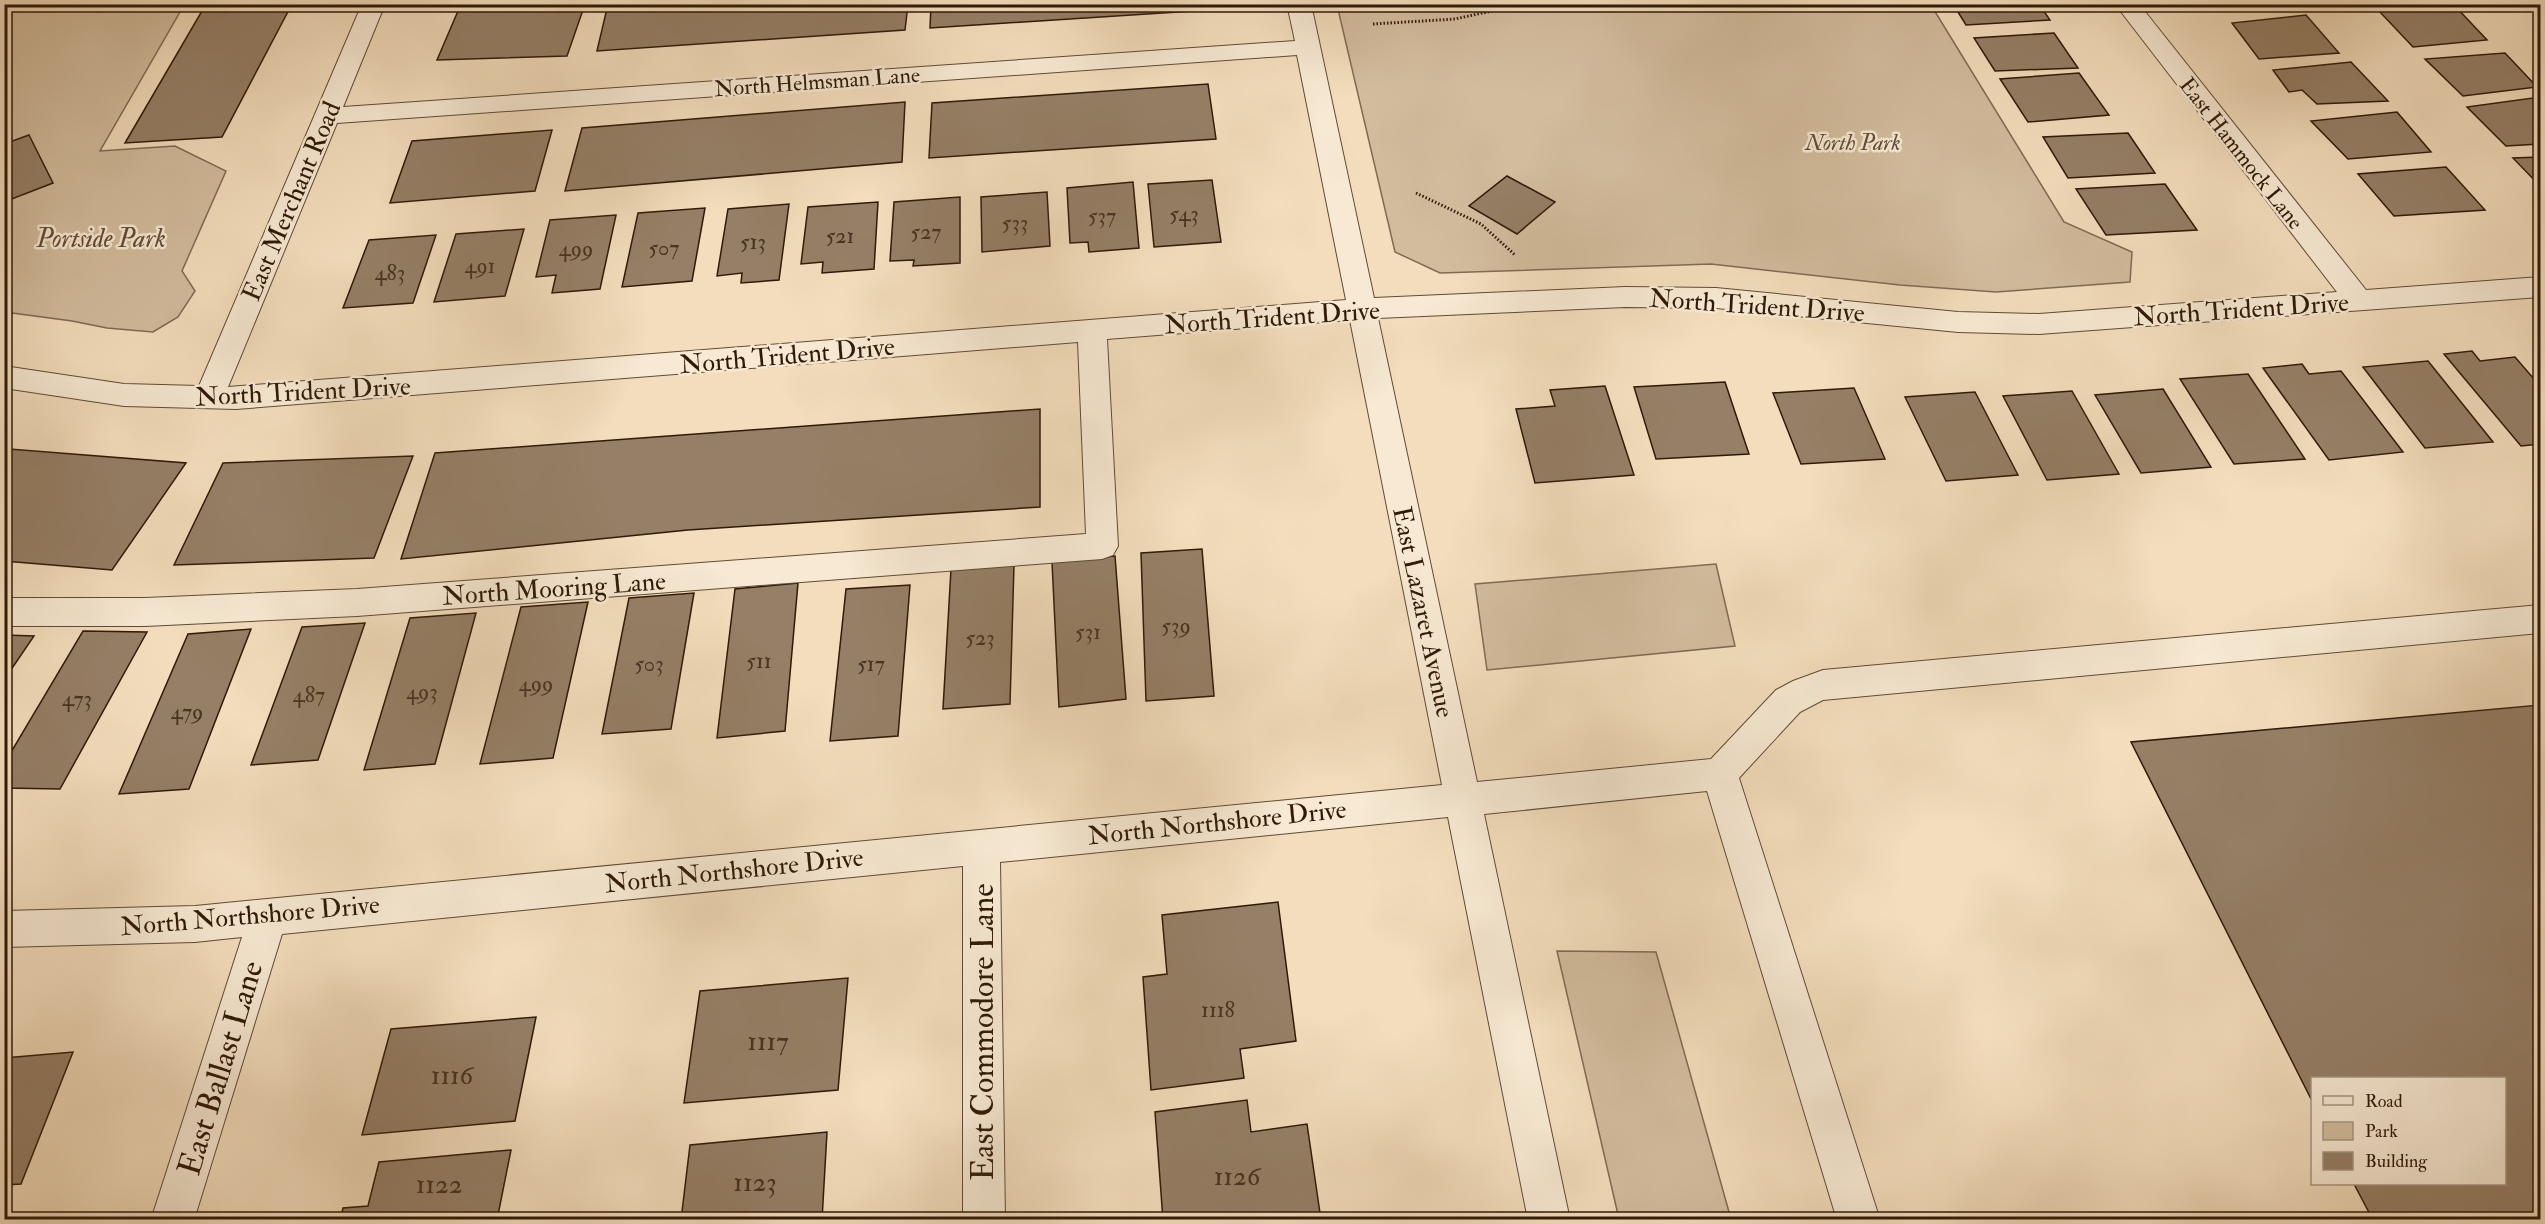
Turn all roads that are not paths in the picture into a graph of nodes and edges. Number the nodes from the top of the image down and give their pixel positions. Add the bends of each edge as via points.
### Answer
1 (374, 4) edge
2 (1299, 4) edge
3 (2126, 4) edge
4 (1307, 47) junction
5 (327, 116) junction
6 (2541, 287) edge
7 (2359, 301) junction
8 (1361, 309) junction
9 (1092, 331) junction
10 (4, 377) edge
11 (209, 398) junction
12 (4, 612) edge
13 (2541, 619) edge
14 (1720, 774) junction
15 (1462, 798) junction
16 (981, 845) junction
17 (268, 916) junction
18 (4, 929) edge
19 (172, 1220) edge
20 (984, 1220) edge
21 (1549, 1220) edge
22 (1859, 1220) edge

1 - 5 street, East Merchant Road
2 - 4 street, East Lazaret Avenue
3 - 7 street, East Hammock Lane
4 - 5 street, North Helmsman Lane
4 - 8 street, East Lazaret Avenue
5 - 11 street, East Merchant Road
6 - 7 street, North Trident Drive
7 - 8 street, North Trident Drive via 2039,324 1958,322 1758,301 1672,297
8 - 9 street, North Trident Drive
8 - 15 street, East Lazaret Avenue
9 - 11 street, North Trident Drive via 293,395
9 - 12 street, North Mooring Lane via 1102,546 238,611
10 - 11 street, North Trident Drive via 124,395
13 - 14 street via 1822,685 1788,701
14 - 15 street, North Northshore Drive
14 - 22 street
15 - 16 street, North Northshore Drive
15 - 21 street, East Lazaret Avenue
16 - 17 street, North Northshore Drive
16 - 20 street, East Commodore Lane
17 - 18 street, North Northshore Drive via 195,924
17 - 19 street, East Ballast Lane

